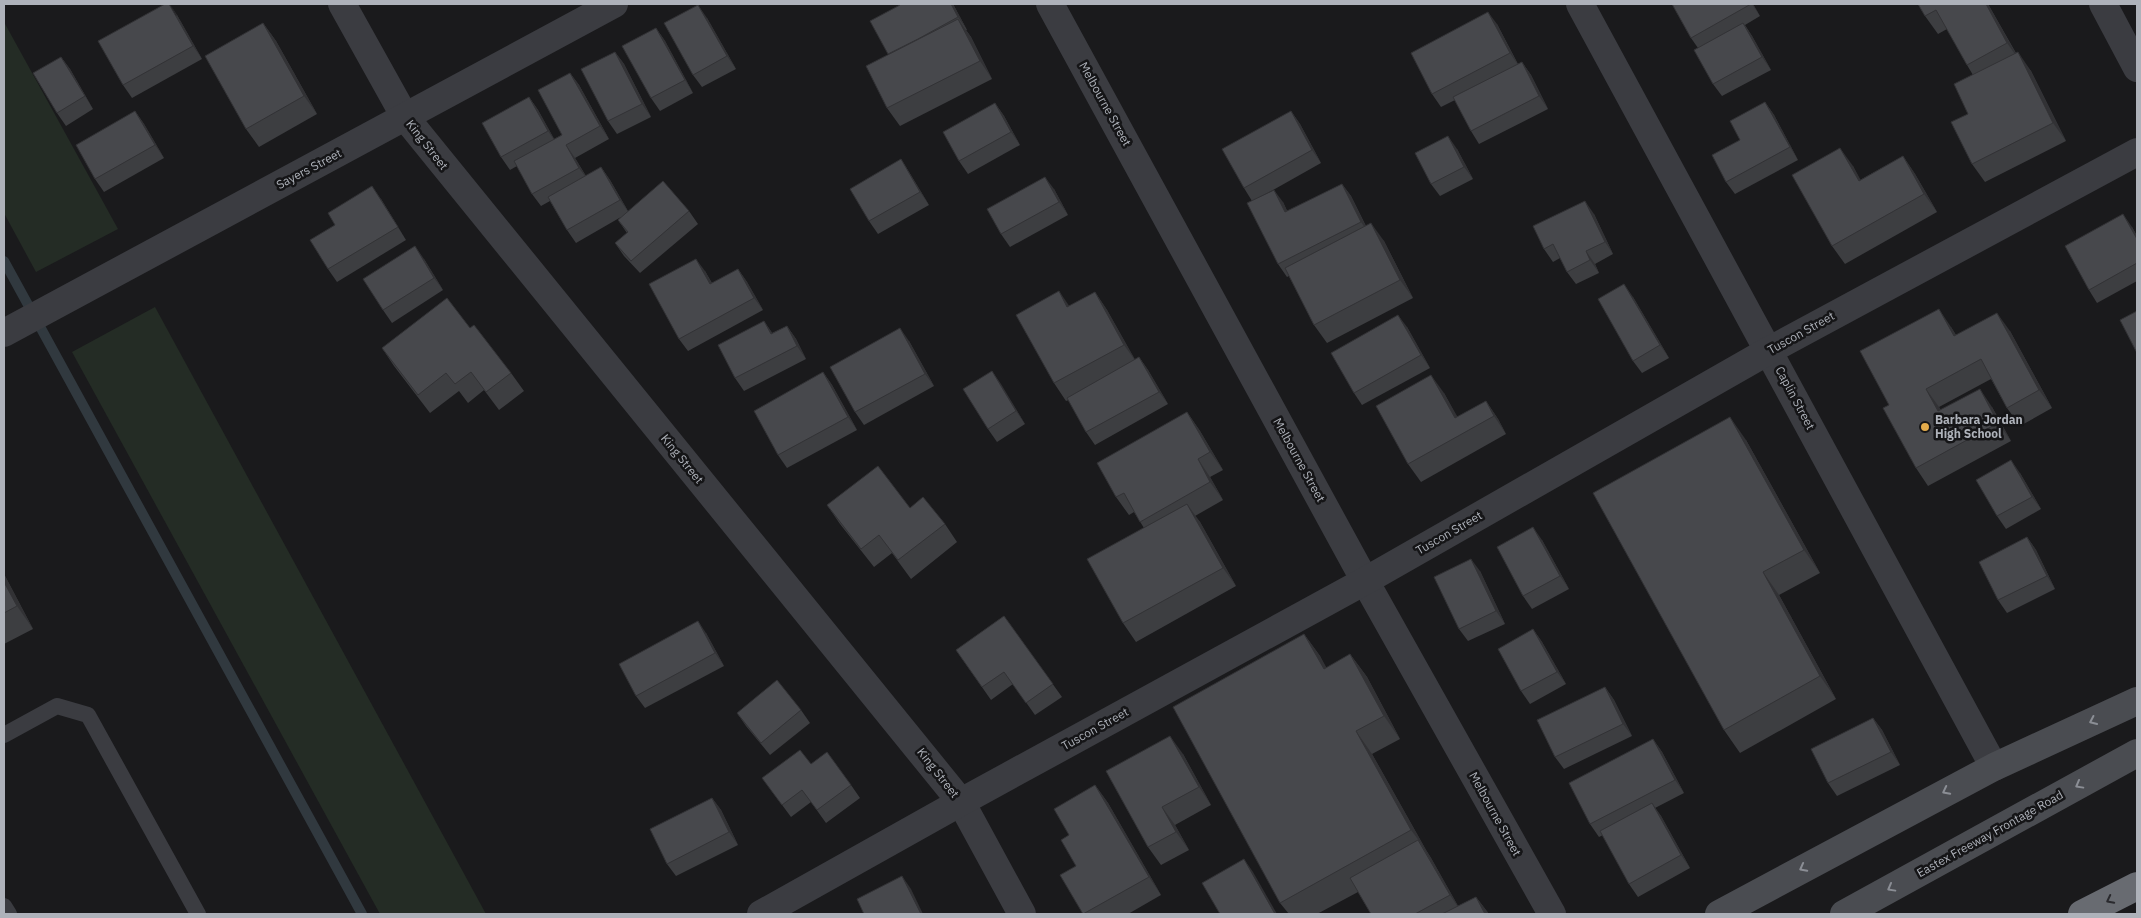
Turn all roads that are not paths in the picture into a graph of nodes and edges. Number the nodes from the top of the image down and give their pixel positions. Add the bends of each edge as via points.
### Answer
1 (342, 4) edge
2 (614, 4) edge
3 (1050, 4) edge
4 (1580, 4) edge
5 (2103, 4) edge
6 (2137, 68) edge
7 (404, 117) junction
8 (2137, 152) edge
9 (4, 333) edge
10 (1770, 350) junction
11 (1365, 582) junction
12 (2137, 701) edge
13 (4, 735) edge
14 (2137, 753) edge
15 (1994, 767) junction
16 (961, 802) junction
17 (2137, 886) edge
18 (4, 906) edge
19 (9, 914) edge
20 (198, 914) edge
21 (761, 914) edge
22 (1022, 914) edge
23 (1552, 914) edge
24 (1719, 914) edge
25 (1844, 914) edge
26 (2082, 914) edge

1 - 7 street, King Street
2 - 7 street, Sayers Street
3 - 11 street, Melbourne Street
4 - 10 street, Caplin Street
5 - 6 street
7 - 9 street, Sayers Street
7 - 16 street, King Street
8 - 10 street, Tuscon Street
10 - 11 street, Tuscon Street
10 - 15 street, Caplin Street
11 - 16 street, Tuscon Street
11 - 23 street, Melbourne Street
12 -> 15 main road
13 - 20 lane via 57,706 88,716
14 -> 25 main road, Eastex Freeway Frontage Road
15 -> 24 main road
16 - 21 street, Tuscon Street
16 - 22 street, King Street
17 -> 26 highway
18 - 19 lane

